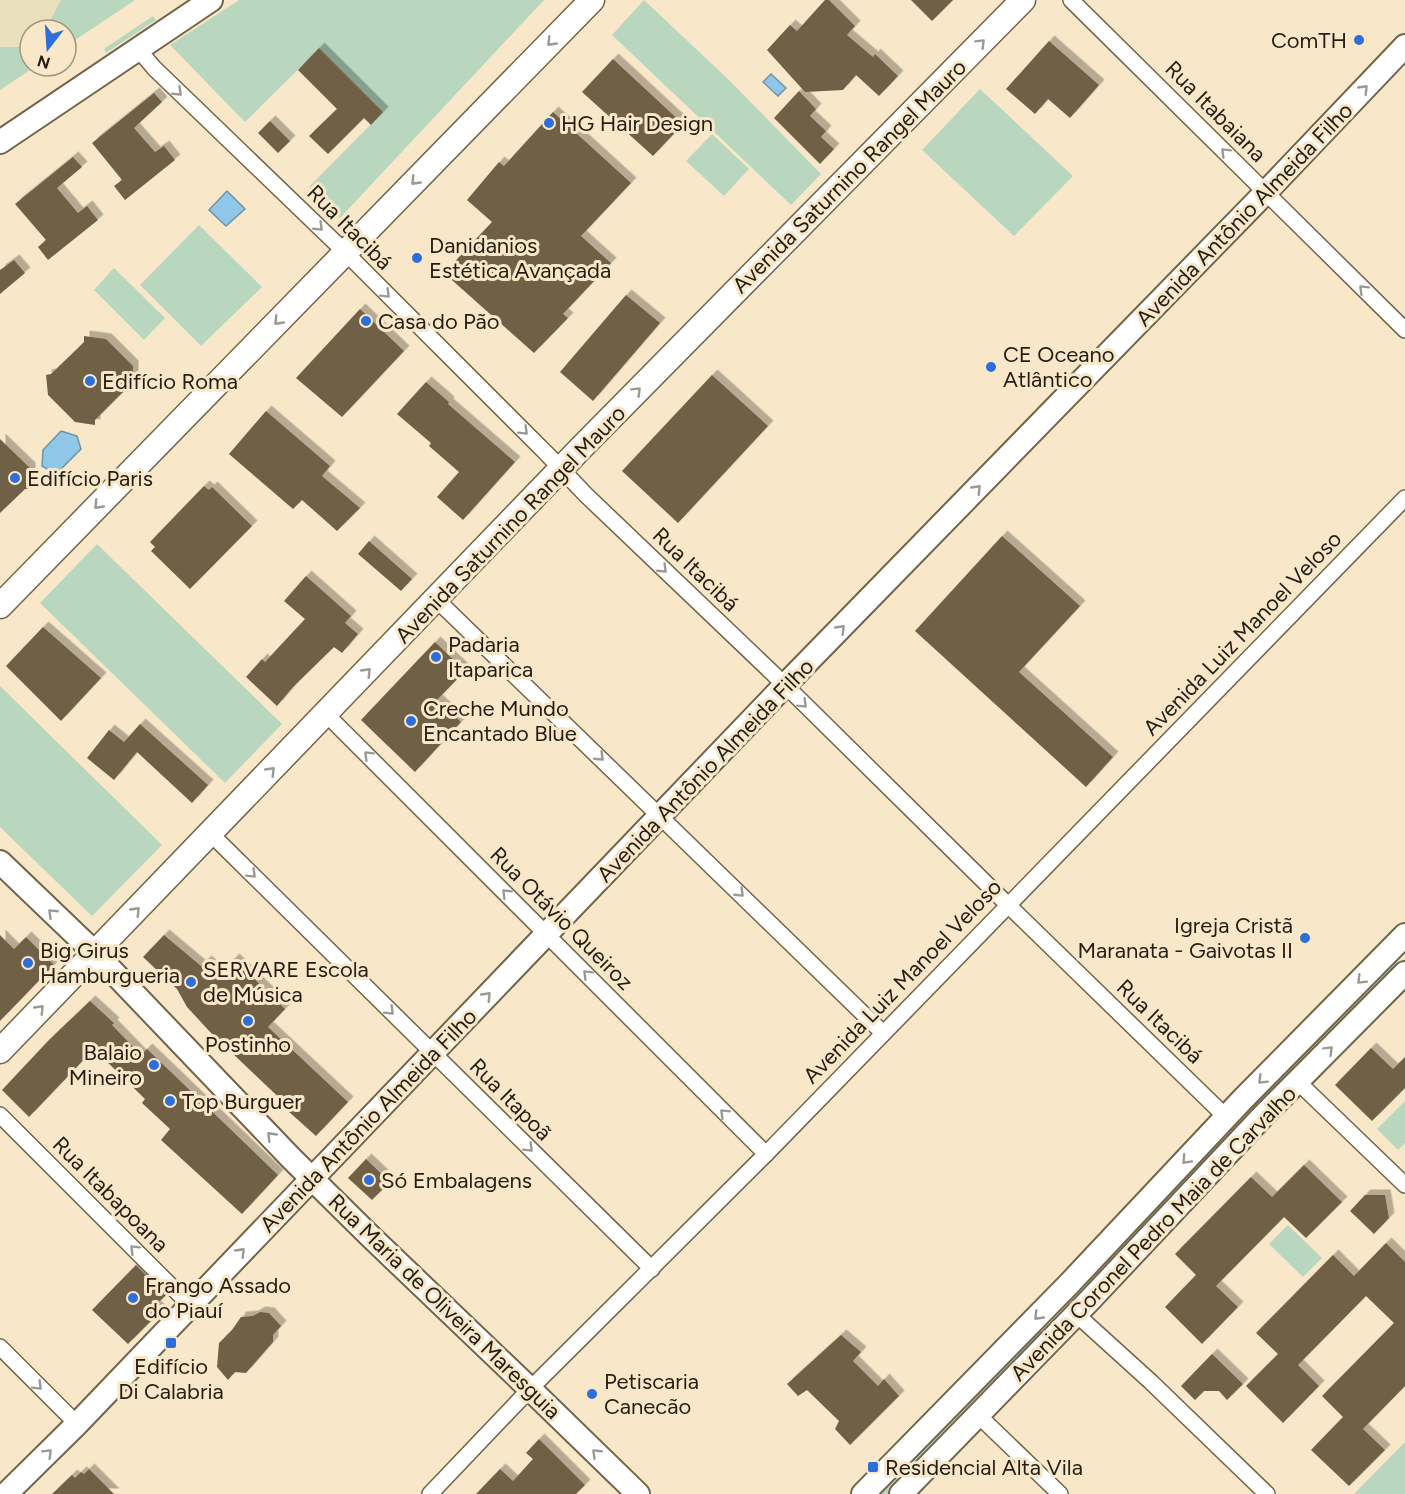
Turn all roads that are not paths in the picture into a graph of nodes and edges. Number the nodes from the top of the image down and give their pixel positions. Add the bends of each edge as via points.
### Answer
1 (211, 0) edge
2 (592, 0) edge
3 (1023, 0) edge
4 (1071, 0) edge
5 (1405, 46) edge
6 (138, 49) junction
7 (0, 142) edge
8 (1266, 192) junction
9 (345, 252) junction
10 (1405, 330) edge
11 (561, 470) junction
12 (1405, 498) edge
13 (436, 600) junction
14 (0, 606) edge
15 (785, 686) junction
16 (326, 714) junction
17 (661, 816) junction
18 (210, 833) junction
19 (0, 862) edge
20 (1008, 905) junction
21 (548, 934) junction
22 (1404, 939) edge
23 (94, 953) junction
24 (1405, 973) edge
25 (883, 1033) junction
26 (0, 1051) edge
27 (432, 1053) junction
28 (1298, 1082) junction
29 (0, 1115) edge
30 (1226, 1117) junction
31 (1244, 1136) junction
32 (766, 1154) junction
33 (312, 1178) junction
34 (1405, 1185) edge
35 (652, 1269) junction
36 (1058, 1296) junction
37 (190, 1305) junction
38 (1076, 1314) junction
39 (0, 1347) edge
40 (530, 1389) junction
41 (978, 1415) junction
42 (77, 1425) junction
43 (6, 1494) edge
44 (430, 1494) edge
45 (638, 1494) edge
46 (863, 1494) edge
47 (901, 1494) edge
48 (1060, 1494) edge
49 (1267, 1494) edge

1 - 6 street
2 -> 9 main road
11 -> 3 main road, Avenida Saturnino Rangel Mauro
8 -> 4 street, Rua Itabaiana
8 -> 5 street, Avenida Antônio Almeida Filho
6 - 7 street
6 -> 9 street, Rua Itacibá
10 -> 8 street, Rua Itabaiana
15 -> 8 street, Avenida Antônio Almeida Filho
9 -> 11 street, Rua Itacibá
9 -> 14 main road
11 - 13 main road, Avenida Saturnino Rangel Mauro
11 -> 15 street, Rua Itacibá
12 - 20 street, Avenida Luiz Manoel Veloso
16 -> 13 main road, Avenida Saturnino Rangel Mauro
13 -> 17 street
15 - 17 street, Avenida Antônio Almeida Filho
15 -> 20 street, Rua Itacibá
18 -> 16 main road, Avenida Saturnino Rangel Mauro
21 -> 16 street, Rua Otávio Queiroz
17 - 21 street, Avenida Antônio Almeida Filho
17 -> 25 street
23 -> 18 main road, Avenida Saturnino Rangel Mauro
18 -> 27 street, Rua Itapoã
23 -> 19 street, Rua Maria de Oliveira Maresguia
20 - 25 street, Avenida Luiz Manoel Veloso
20 - 30 street, Rua Itacibá
27 -> 21 street, Avenida Antônio Almeida Filho
32 -> 21 street, Rua Otávio Queiroz
22 -> 30 street, Avenida Coronel Pedro Maia de Carvalho
26 -> 23 main road, Avenida Saturnino Rangel Mauro
33 -> 23 street, Rua Maria de Oliveira Maresguia
28 -> 24 street, Avenida Coronel Pedro Maia de Carvalho
25 - 32 street, Avenida Luiz Manoel Veloso
27 - 33 street, Avenida Antônio Almeida Filho
27 -> 35 street, Rua Itapoã
28 - 31 street, Avenida Coronel Pedro Maia de Carvalho
28 - 34 street
37 -> 29 street, Rua Itabapoana
30 - 31 street
30 -> 36 street, Avenida Coronel Pedro Maia de Carvalho
31 - 38 street, Avenida Coronel Pedro Maia de Carvalho
32 - 35 street, Avenida Luiz Manoel Veloso
37 -> 33 street, Avenida Antônio Almeida Filho
33 - 40 street, Rua Maria de Oliveira Maresguia
35 - 40 street, Avenida Luiz Manoel Veloso
36 - 38 street
36 -> 46 street, Avenida Coronel Pedro Maia de Carvalho
37 - 42 street, Avenida Antônio Almeida Filho
38 - 41 street, Avenida Coronel Pedro Maia de Carvalho
38 - 49 street
39 -> 42 street
40 - 44 street, Avenida Luiz Manoel Veloso
45 -> 40 street, Rua Maria de Oliveira Maresguia
41 - 47 street, Avenida Coronel Pedro Maia de Carvalho
41 - 48 street
43 -> 42 street, Avenida Antônio Almeida Filho

